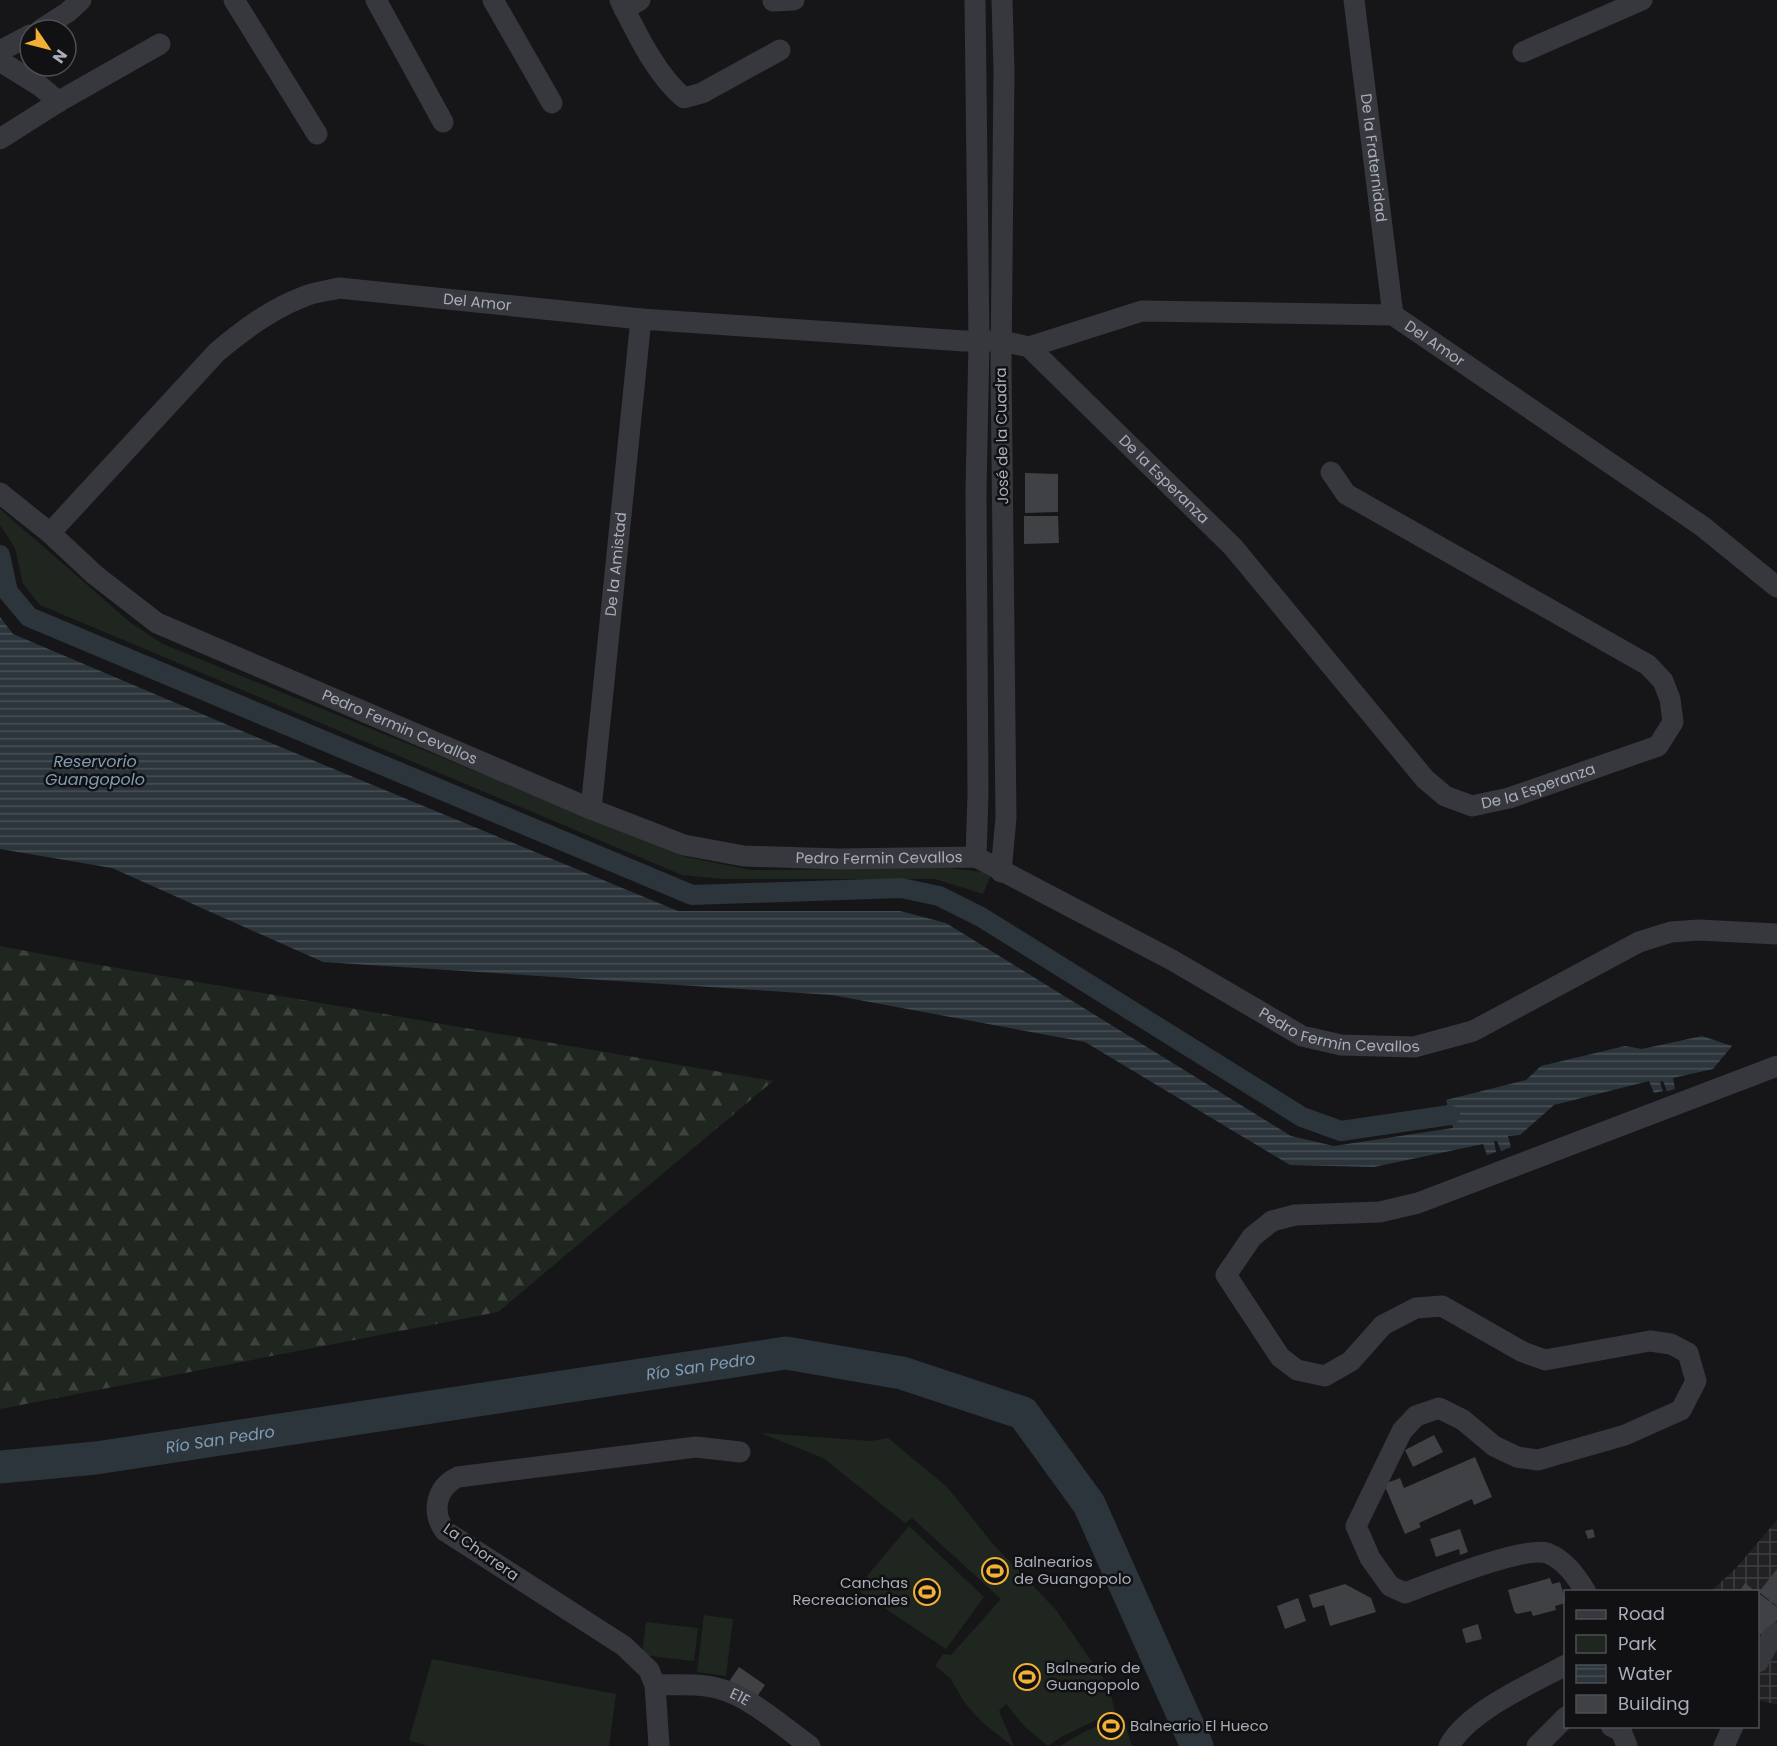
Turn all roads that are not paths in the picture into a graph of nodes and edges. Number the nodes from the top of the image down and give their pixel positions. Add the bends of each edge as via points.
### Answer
1 (81, 0) edge
2 (234, 0) edge
3 (376, 0) edge
4 (493, 0) edge
5 (975, 0) edge
6 (1002, 0) edge
7 (1354, 0) edge
8 (1642, 0) edge
9 (628, 3) edge
10 (59, 18) edge
11 (18, 41) edge
12 (160, 44) dead end
13 (780, 50) dead end
14 (0, 51) edge
15 (1523, 52) dead end
16 (0, 60) edge
17 (1004, 71) junction
18 (976, 72) junction
19 (59, 102) junction
20 (552, 104) dead end
21 (443, 122) dead end
22 (317, 134) dead end
23 (0, 139) edge
24 (1394, 315) junction
25 (641, 319) junction
26 (979, 341) junction
27 (1002, 341) junction
28 (1029, 347) junction
29 (1331, 472) dead end
30 (0, 493) edge
31 (50, 533) junction
32 (1777, 587) edge
33 (977, 594) junction
34 (1004, 594) junction
35 (591, 808) junction
36 (976, 857) junction
37 (1001, 872) junction
38 (1777, 934) edge
39 (1777, 1066) edge
40 (740, 1452) dead end
41 (1585, 1590) edge
42 (1777, 1633) edge
43 (1759, 1660) edge
44 (1564, 1666) edge
45 (655, 1685) junction
46 (1564, 1719) edge
47 (1615, 1728) edge
48 (1732, 1728) edge
49 (659, 1746) edge
50 (810, 1746) edge
51 (1449, 1746) edge
52 (1538, 1746) edge
53 (1627, 1746) edge
54 (1724, 1746) edge

1 - 10 street
2 - 22 street
3 - 21 street
4 - 20 street
5 - 18 street, José de la Cuadra
6 - 17 street, José de la Cuadra
7 - 24 street, De la Fraternidad
8 - 15 street
9 - 13 street via 638,36 672,88 684,98 702,93
11 - 14 street
12 - 19 street
16 - 19 street
17 - 18 street
17 - 27 street, José de la Cuadra
18 - 26 street, José de la Cuadra
19 - 23 street
24 - 28 street, Del Amor via 1142,311
24 - 32 street, Del Amor via 1702,526
25 - 26 street, Del Amor
25 - 31 street, Del Amor via 339,288 304,296 248,327 217,352
25 - 35 street, De la Amistad
26 - 27 street, Del Amor
26 - 33 street, José de la Cuadra
27 - 28 street
27 - 34 street, José de la Cuadra
28 - 29 street, De la Esperanza via 1233,547 1425,779 1445,796 1472,806 1509,798 1658,746 1673,722 1672,710 1663,681 1648,665 1346,494
30 - 31 street, Pedro Fermin Cevallos
31 - 35 street, Pedro Fermin Cevallos via 94,575 157,623
33 - 34 street
33 - 36 street, José de la Cuadra
34 - 37 street, José de la Cuadra via 1006,818
35 - 36 street, Pedro Fermin Cevallos via 684,845 744,856
36 - 37 street, Pedro Fermin Cevallos
37 - 38 street, Pedro Fermin Cevallos via 1172,960 1302,1036 1341,1046 1414,1047 1473,1031 1639,942 1671,932
39 - 41 street via 1418,1203 1380,1212 1295,1215 1272,1221 1252,1236 1226,1275 1280,1357 1297,1370 1325,1376 1351,1361 1383,1325 1416,1308 1442,1306 1523,1352 1545,1360 1650,1341 1671,1344 1688,1353 1696,1381 1681,1410 1625,1435 1538,1460 1517,1457 1494,1446 1463,1420 1439,1408 1416,1416 1402,1431 1356,1526 1370,1558 1390,1586 1405,1593 1517,1554 1546,1553 1571,1569
40 - 45 street, La Chorrera via 696,1447 458,1477 451,1480 437,1500 438,1521 445,1531 624,1646 649,1670
42 - 43 street
44 - 51 street via 1478,1714
45 - 49 street, La Chorrera
45 - 50 street, E1E via 720,1689 742,1698
46 - 52 street
47 - 53 street via 1621,1731
48 - 54 street

